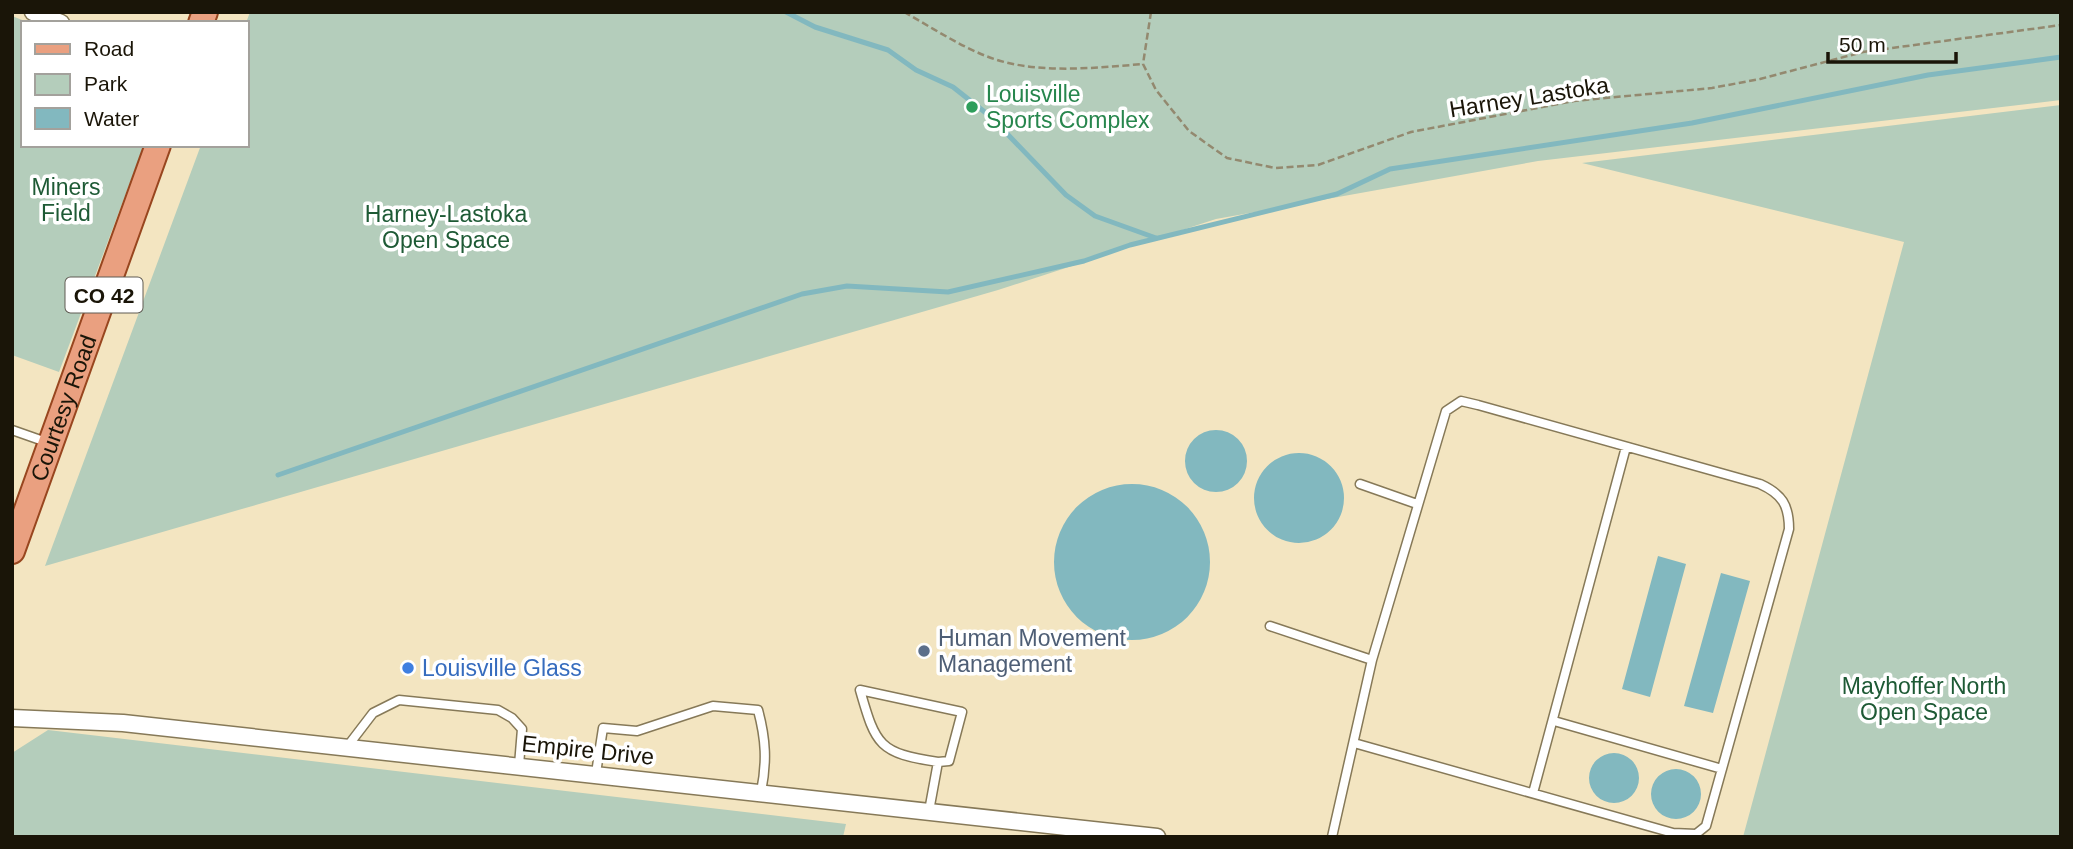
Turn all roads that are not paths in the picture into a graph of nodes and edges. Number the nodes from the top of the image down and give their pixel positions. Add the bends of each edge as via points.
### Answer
1 (33, 12) edge
2 (56, 21) edge
3 (157, 147) edge
4 (12, 430) edge
5 (50, 444) junction
6 (1626, 447) junction
7 (1360, 484) dead end
8 (1417, 504) junction
9 (12, 551) edge
10 (1270, 626) dead end
11 (1372, 660) junction
12 (12, 718) edge
13 (1554, 721) junction
14 (1354, 743) junction
15 (347, 747) junction
16 (938, 762) junction
17 (519, 765) junction
18 (1722, 769) junction
19 (596, 774) junction
20 (761, 792) junction
21 (1533, 793) junction
22 (929, 811) junction
23 (1157, 837) edge
24 (1332, 837) edge

1 - 2 street
3 - 5 main road, Courtesy Road / CO 42
4 - 5 lane
5 - 9 main road, Courtesy Road / CO 42
6 - 8 lane via 1461,401 1443,418
6 - 13 lane
6 - 18 lane via 1760,484 1778,492 1789,510 1789,530
7 - 8 lane
8 - 11 lane
10 - 11 lane
11 - 14 lane
12 - 15 street, Empire Drive via 123,723
13 - 18 lane
13 - 21 lane
14 - 21 lane
14 - 24 lane
15 - 17 street, Empire Drive
15 - 17 lane via 373,713 399,700 498,710 522,729
16 - 16 lane via 949,761 953,754 962,712 860,690 874,735 888,750
16 - 22 lane
17 - 19 street, Empire Drive
18 - 21 lane via 1706,826 1696,834 1673,833
19 - 20 street, Empire Drive
19 - 20 lane via 603,728 637,731 713,706 741,708 758,710 766,740
20 - 22 street, Empire Drive
22 - 23 street, Empire Drive

